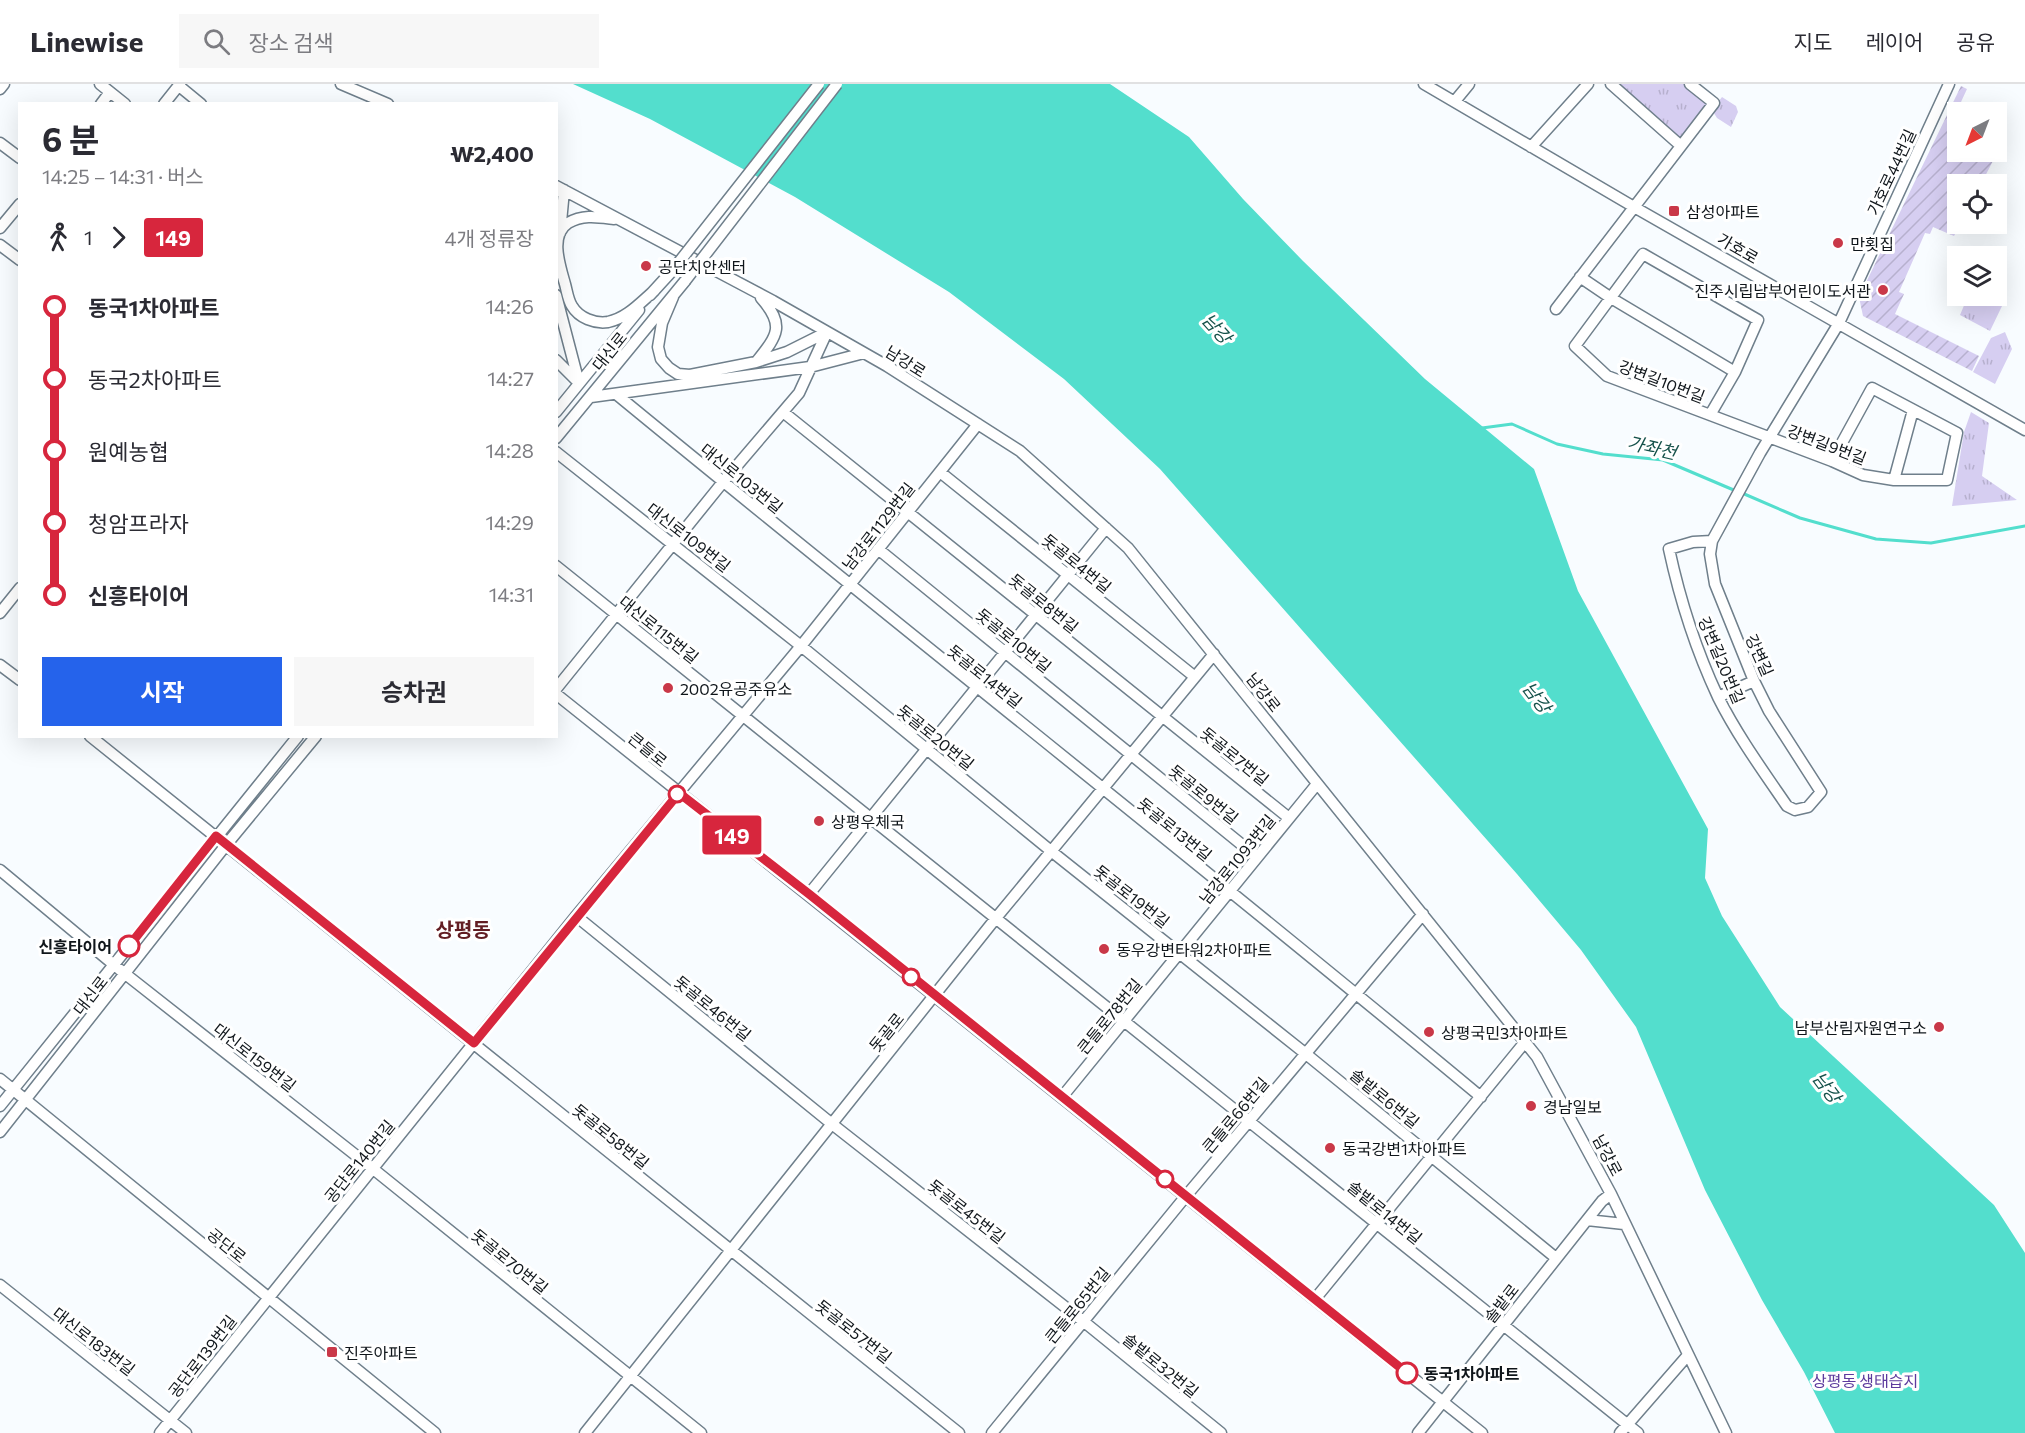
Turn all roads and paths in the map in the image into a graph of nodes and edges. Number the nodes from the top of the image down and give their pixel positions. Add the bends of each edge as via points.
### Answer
1 (4, 84) edge
2 (100, 84) edge
3 (341, 84) edge
4 (819, 84) edge
5 (837, 84) edge
6 (1424, 84) edge
7 (1469, 84) edge
8 (1588, 84) edge
9 (1611, 84) edge
10 (1690, 84) edge
11 (1949, 84) edge
12 (179, 85) edge
13 (0, 89) edge
14 (110, 92) junction
15 (1455, 101) junction
16 (102, 102) edge
17 (122, 102) edge
18 (166, 102) edge
19 (199, 102) edge
20 (383, 102) edge
21 (0, 143) edge
22 (1681, 146) junction
23 (1531, 147) junction
24 (18, 156) edge
25 (559, 189) edge
26 (18, 206) edge
27 (1634, 207) junction
28 (617, 219) junction
29 (558, 224) edge
30 (0, 228) edge
31 (560, 233) junction
32 (558, 244) edge
33 (0, 245) edge
34 (558, 254) edge
35 (18, 258) edge
36 (1580, 277) junction
37 (654, 291) junction
38 (756, 293) junction
39 (673, 297) junction
40 (1611, 298) junction
41 (558, 303) edge
42 (1556, 309) dead end
43 (1839, 323) junction
44 (827, 332) junction
45 (864, 353) junction
46 (558, 362) edge
47 (756, 362) junction
48 (810, 367) junction
49 (1735, 372) junction
50 (579, 383) junction
51 (616, 394) junction
52 (591, 397) junction
53 (558, 409) edge
54 (1913, 410) junction
55 (783, 412) junction
56 (1710, 415) junction
57 (978, 424) junction
58 (2025, 429) edge
59 (558, 436) edge
60 (1769, 438) junction
61 (558, 454) edge
62 (1832, 461) junction
63 (940, 472) junction
64 (1894, 480) junction
65 (723, 482) junction
66 (908, 512) junction
67 (1106, 528) junction
68 (1712, 542) junction
69 (674, 544) junction
70 (878, 549) junction
71 (558, 568) edge
72 (1067, 575) junction
73 (849, 585) junction
74 (18, 590) edge
75 (0, 613) edge
76 (618, 615) junction
77 (1035, 615) junction
78 (801, 646) junction
79 (1005, 652) junction
80 (1214, 654) junction
81 (0, 665) edge
82 (1195, 677) junction
83 (18, 678) edge
84 (1754, 681) junction
85 (558, 687) edge
86 (976, 687) junction
87 (558, 696) edge
88 (1718, 697) junction
89 (743, 716) junction
90 (1162, 717) junction
91 (93, 738) edge
92 (297, 738) edge
93 (314, 738) edge
94 (927, 749) junction
95 (1131, 754) junction
96 (1317, 784) junction
97 (1102, 789) junction
98 (1821, 792) joint
99 (679, 793) junction
100 (871, 818) junction
101 (1289, 818) junction
102 (221, 840) junction
103 (1051, 851) junction
104 (1257, 857) junction
105 (0, 870) edge
106 (1230, 892) junction
107 (809, 894) junction
108 (1423, 914) junction
109 (576, 916) junction
110 (996, 918) junction
111 (1179, 953) junction
112 (120, 969) junction
113 (1356, 993) junction
114 (934, 996) junction
115 (1124, 1021) junction
116 (1525, 1042) junction
117 (474, 1043) junction
118 (1306, 1054) junction
119 (0, 1079) edge
120 (13, 1089) junction
121 (1062, 1097) junction
122 (1481, 1097) junction
123 (26, 1100) junction
124 (0, 1106) edge
125 (1249, 1121) junction
126 (832, 1124) junction
127 (0, 1132) edge
128 (1432, 1156) junction
129 (372, 1168) junction
130 (1611, 1194) junction
131 (1186, 1196) junction
132 (1587, 1220) junction
133 (1377, 1224) junction
134 (1624, 1224) junction
135 (730, 1252) junction
136 (1556, 1257) junction
137 (0, 1285) edge
138 (268, 1298) junction
139 (1315, 1299) junction
140 (1083, 1321) junction
141 (1503, 1325) junction
142 (1688, 1355) junction
143 (630, 1377) junction
144 (1443, 1402) junction
145 (170, 1420) junction
146 (1623, 1428) edge
147 (160, 1433) edge
148 (186, 1433) edge
149 (435, 1433) edge
150 (585, 1433) edge
151 (700, 1433) edge
152 (959, 1433) edge
153 (992, 1433) edge
154 (1221, 1433) edge
155 (1418, 1433) edge
156 (1482, 1433) edge
157 (1638, 1433) edge
158 (1726, 1433) edge

1 - 13 street
2 - 14 street
3 - 20 street
4 - 37 street, 대신로, bridge
5 - 39 street, 대신로, bridge
6 - 15 street, 가호로
7 - 15 street
8 - 23 street
9 - 22 street
10 - 22 street via 1714,103
11 - 43 street, 가호로44번길
12 - 18 street
12 - 19 street
14 - 16 street
14 - 17 street
15 - 23 street, 가호로
21 - 24 street
22 - 27 street
23 - 27 street, 가호로
25 - 28 street, 남강로
25 - 31 street
26 - 30 street
27 - 36 street
27 - 43 street, 가호로
28 - 31 street via 588,215 568,223
28 - 38 street, 남강로
29 - 31 street
31 - 32 street
33 - 35 street
34 - 37 street via 571,304 585,319 599,323 623,316
36 - 40 street
36 - 42 street
37 - 50 street, 대신로
38 - 44 street, 남강로
38 - 47 street via 777,322 775,338
39 - 47 street via 658,336 661,358 669,368 690,375
39 - 52 street, 대신로
40 - 49 street
40 - 49 street, 강변길10번길 via 1643,254 1758,320
40 - 56 street, 강변길10번길 via 1575,346 1606,376
41 - 50 street
43 - 58 street, 가호로
43 - 60 street
44 - 45 street, 남강로
44 - 47 street
44 - 48 street
45 - 48 street
45 - 57 street, 남강로
46 - 50 street
48 - 51 street
48 - 55 street via 799,393
49 - 56 street
50 - 53 street, 대신로
51 - 52 street
51 - 65 street, 대신로103번길
52 - 59 street, 대신로
54 - 62 street, 강변길9번길 via 1872,388
54 - 64 street
54 - 64 street, 강변길9번길 via 1957,433 1947,480
55 - 65 street
55 - 66 street, 돗골로8번길
56 - 60 street, 강변길10번길
57 - 63 street, 남강로1129번길
57 - 67 street, 남강로 via 1020,452
60 - 62 street, 강변길9번길
60 - 68 street, 강변길
61 - 69 street, 대신로109번길
62 - 64 street, 강변길9번길 via 1863,475
63 - 66 street, 남강로1129번길
63 - 72 street, 돗골로4번길
65 - 69 street
65 - 73 street, 대신로103번길
66 - 70 street, 남강로1129번길
66 - 77 street, 돗골로8번길
67 - 72 street
67 - 80 street, 남강로 via 1128,548
68 - 84 street, 강변길 via 1715,584
68 - 88 street, 강변길20번길 via 1693,542 1669,549 1683,607
69 - 76 street
69 - 78 street, 대신로109번길
70 - 73 street, 남강로1129번길
70 - 79 street, 돗골로10번길
71 - 76 street, 대신로115번길
72 - 77 street
72 - 82 street, 돗골로4번길
73 - 78 street, 남강로1129번길
73 - 86 street, 돗골로14번길
74 - 75 street
76 - 85 street
76 - 89 street, 대신로115번길
77 - 79 street
77 - 90 street, 돗골로8번길
78 - 89 street, 남강로1129번길
78 - 94 street, 돗골로20번길
79 - 86 street
79 - 95 street, 돗골로10번길
80 - 82 street, 돗골로
80 - 96 street, 남강로
81 - 83 street
82 - 90 street, 돗골로
84 - 88 street
84 - 98 street, 강변길
86 - 94 street
86 - 97 street, 돗골로14번길
87 - 99 street, 큰들로
88 - 98 street, 강변길20번길 via 1787,806 1796,810 1808,807
89 - 99 street, 남강로1129번길
89 - 100 street, 대신로115번길
90 - 95 street, 돗골로
90 - 101 street, 돗골로7번길
91 - 102 street, 돗골로58번길
92 - 102 street, 대신로
93 - 102 street, 대신로
94 - 100 street
94 - 103 street, 돗골로20번길
95 - 97 street, 돗골로
95 - 104 street, 돗골로9번길
96 - 101 street, 남강로1093번길
96 - 108 street, 남강로
97 - 103 street, 돗골로
97 - 106 street, 돗골로13번길
99 - 107 street, 큰들로
99 - 109 street, 공단로140번길
100 - 107 street
100 - 110 street, 대신로115번길
101 - 104 street, 남강로1093번길
102 - 112 street, 대신로
102 - 117 street, 돗골로58번길
103 - 110 street, 돗골로
103 - 111 street, 돗골로19번길
104 - 106 street, 남강로1093번길
105 - 112 street, 대신로159번길
106 - 111 street, 남강로1093번길
106 - 113 street, 돗골로13번길
107 - 114 street, 큰들로
108 - 113 street, 큰들로66번길
108 - 116 street, 남강로
109 - 117 street, 공단로140번길
109 - 126 street, 돗골로46번길
110 - 114 street, 돗골로
110 - 115 street, 솔밭로14번길
111 - 115 street, 큰들로78번길
111 - 118 street, 돗골로19번길
112 - 120 street, 대신로
112 - 123 street, 대신로
112 - 129 street, 대신로159번길
113 - 118 street, 큰들로66번길
113 - 122 street, 돗골로13번길
114 - 121 street, 큰들로
114 - 126 street, 돗골로
115 - 121 street, 큰들로78번길
115 - 125 street, 솔밭로14번길
116 - 122 street
116 - 130 street, 남강로 via 1537,1057
117 - 129 street, 공단로140번길
117 - 135 street, 돗골로58번길
118 - 125 street, 큰들로66번길
118 - 128 street, 솔밭로6번길
119 - 120 street, 공단로
120 - 123 street, 공단로
120 - 124 street, 대신로
121 - 131 street, 큰들로
122 - 128 street
123 - 127 street, 대신로
123 - 138 street, 공단로
125 - 131 street, 큰들로66번길
125 - 133 street, 솔밭로14번길
126 - 135 street, 돗골로
126 - 140 street, 돗골로45번길
128 - 133 street
128 - 136 street, 솔밭로6번길
129 - 138 street, 공단로140번길
129 - 143 street, 돗골로70번길
130 - 132 street, 솔밭로
130 - 134 street, 남강로
131 - 139 street, 큰들로
131 - 140 street, 큰들로65번길
132 - 134 street
132 - 136 street, 솔밭로
133 - 139 street
133 - 141 street, 솔밭로14번길
134 - 142 street, 남강로
135 - 143 street, 돗골로
135 - 152 street, 돗골로57번길
136 - 141 street, 솔밭로
137 - 145 street, 대신로183번길
138 - 145 street, 공단로139번길
138 - 149 street, 공단로
139 - 144 street, 큰들로
140 - 153 street, 큰들로65번길
140 - 154 street, 솔밭로32번길
141 - 144 street, 솔밭로
141 - 146 street, 솔밭로14번길
142 - 146 street
142 - 158 street, 남강로
143 - 150 street, 돗골로
143 - 151 street, 돗골로70번길
144 - 155 street, 솔밭로
144 - 156 street, 큰들로
145 - 147 street, 공단로139번길
145 - 148 street, 대신로183번길
146 - 157 street, 솔밭로14번길

